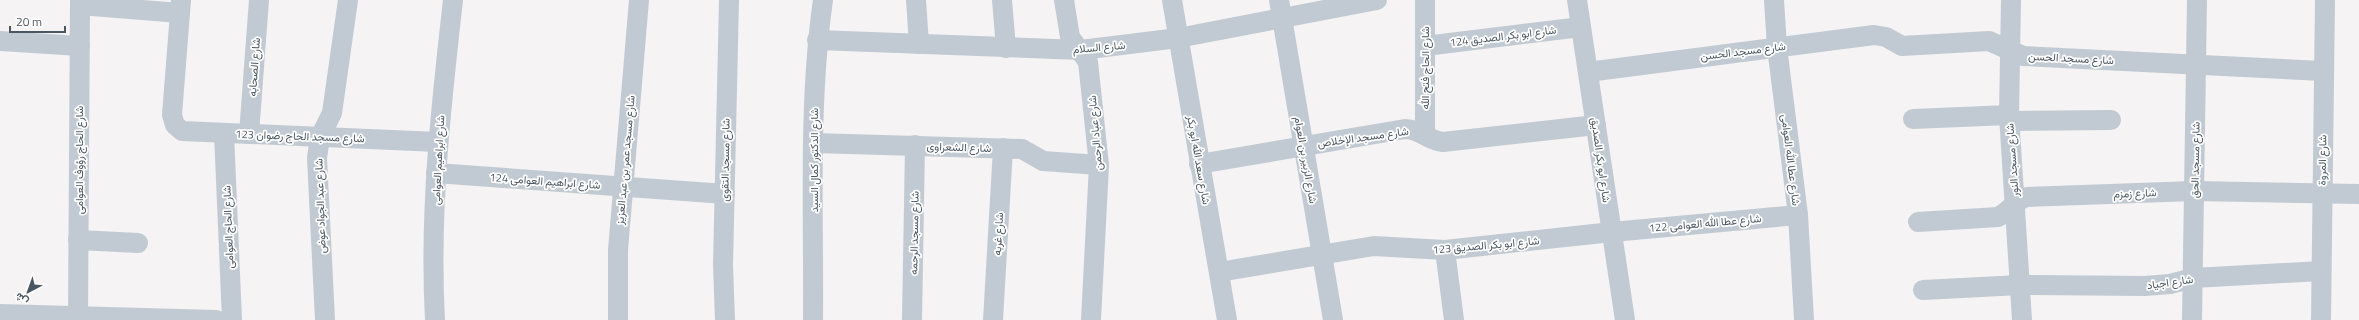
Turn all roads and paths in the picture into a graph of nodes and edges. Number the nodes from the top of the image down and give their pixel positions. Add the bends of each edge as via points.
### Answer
1 (259, 0) edge
2 (348, 0) edge
3 (453, 0) edge
4 (639, 0) edge
5 (729, 0) edge
6 (823, 0) edge
7 (916, 0) edge
8 (1002, 0) edge
9 (1064, 0) edge
10 (1172, 0) edge
11 (1377, 0) edge
12 (1425, 0) edge
13 (1577, 0) edge
14 (1774, 0) edge
15 (2010, 0) edge
16 (2197, 0) edge
17 (2325, 0) edge
18 (80, 2) edge
19 (180, 6) edge
20 (1280, 9) edge
21 (1581, 27) junction
22 (1178, 38) junction
23 (817, 40) junction
24 (0, 41) edge
25 (919, 44) junction
26 (80, 46) junction
27 (1425, 46) junction
28 (1777, 47) junction
29 (1006, 48) junction
30 (1081, 50) junction
31 (2010, 52) junction
32 (2196, 64) junction
33 (2324, 71) junction
34 (1588, 72) junction
35 (2010, 118) junction
36 (1913, 119) dead end
37 (2111, 120) dead end
38 (1596, 125) junction
39 (224, 133) junction
40 (249, 134) junction
41 (1425, 135) junction
42 (320, 137) junction
43 (438, 142) junction
44 (814, 143) junction
45 (915, 145) junction
46 (1304, 146) junction
47 (1004, 148) junction
48 (1199, 164) junction
49 (1099, 165) junction
50 (436, 173) junction
51 (622, 186) junction
52 (2194, 191) junction
53 (2321, 193) junction
54 (725, 194) junction
55 (2359, 194) edge
56 (2015, 202) junction
57 (1798, 215) junction
58 (1918, 222) dead end
59 (1612, 232) junction
60 (78, 240) junction
61 (138, 243) dead end
62 (1445, 250) junction
63 (1322, 255) junction
64 (2321, 271) junction
65 (1219, 272) junction
66 (2193, 278) junction
67 (2020, 285) junction
68 (1923, 290) dead end
69 (0, 314) edge
70 (78, 318) edge
71 (216, 320) edge
72 (232, 320) edge
73 (325, 320) edge
74 (435, 320) edge
75 (618, 320) edge
76 (724, 320) edge
77 (813, 320) edge
78 (912, 320) edge
79 (993, 320) edge
80 (1091, 320) edge
81 (1227, 320) edge
82 (1333, 320) edge
83 (1454, 320) edge
84 (1625, 320) edge
85 (1804, 320) edge
86 (2022, 320) edge
87 (2192, 320) edge
88 (2320, 320) edge

1 - 40 street, شارع الصحابه
2 - 42 street, شارع عبد الجواد عوض via 332,113
3 - 43 street, شارع ابراهيم العوامى
4 - 51 street, شارع مسجد عمر بن عبد العزيز
5 - 54 street, شارع مسجد التقوى
6 - 23 street, شارع الدكتور كمال السيد
7 - 25 street
8 - 29 street
9 - 30 street, شارع عباد الرحمن via 1070,37
10 - 22 street, شارع سعد الله ابو بكر
11 - 20 street, شارع السلام
12 - 27 street, شارع الحاج فتح الله
13 - 21 street, شارع ابو بكر الصديق
14 - 28 street, شارع عطا الله العوامى
15 - 31 street, شارع مسجد النور
16 - 32 street, شارع مسجد الحق
17 - 33 street, شارع المروة
18 - 19 street
18 - 26 street, شارع الحاج رؤوف العوامى
19 - 39 street, شارع مسجد الحاج رضوان 123 via 172,115 175,125 182,131
20 - 22 street, شارع السلام
20 - 46 street, شارع الزبير بن العوام
21 - 27 street, شارع ابو بكر الصديق 124
21 - 34 street, شارع ابو بكر الصديق
22 - 30 street, شارع السلام
22 - 48 street, شارع سعد الله ابو بكر
23 - 25 street, شارع السلام
23 - 44 street, شارع الدكتور كمال السيد
24 - 26 street
25 - 29 street, شارع السلام
26 - 60 street, شارع الحاج رؤوف العوامى
27 - 41 street, شارع الحاج فتح الله
28 - 31 street, شارع مسجد الحسن via 1874,35 1886,37 1902,46 1989,41
28 - 34 street, شارع مسجد الحسن
28 - 57 street, شارع عطا الله العوامى
29 - 30 street, شارع السلام
30 - 49 street, شارع عباد الرحمن via 1088,62
31 - 32 street, شارع مسجد الحسن via 2023,56
31 - 35 street, شارع مسجد النور
32 - 33 street, شارع مسجد الحسن
32 - 52 street, شارع مسجد الحق
33 - 53 street, شارع المروة
34 - 38 street, شارع ابو بكر الصديق
35 - 36 street
35 - 37 street
35 - 56 street, شارع مسجد النور
38 - 41 street, شارع مسجد الإخلاص via 1443,142
38 - 59 street, شارع ابو بكر الصديق
39 - 40 street, شارع مسجد الحاج رضوان 123
39 - 72 street, شارع الحاج العوامى
40 - 42 street, شارع مسجد الحاج رضوان 123
41 - 46 street, شارع مسجد الإخلاص via 1419,131 1405,129
42 - 43 street, شارع مسجد الحاج رضوان 123
42 - 73 street, شارع عبد الجواد عوض via 317,158
43 - 50 street, شارع ابراهيم العوامى
44 - 45 street, شارع الشعراوى
44 - 77 street, شارع الدكتور كمال السيد
45 - 47 street, شارع الشعراوى
45 - 78 street, شارع مسجد الرحمه
46 - 48 street, شارع مسجد الإخلاص
46 - 63 street, شارع الزبير بن العوام
47 - 49 street, شارع الشعراوى via 1026,149 1043,161
47 - 79 street, شارع غربه
48 - 65 street, شارع سعد الله ابو بكر
49 - 80 street, شارع عباد الرحمن
50 - 51 street, شارع ابراهيم العوامى 124
50 - 74 street, شارع ابراهيم العوامى via 433,284
51 - 54 street, شارع ابراهيم العوامى 124
51 - 75 street, شارع مسجد عمر بن عبد العزيز via 618,250
52 - 53 street, شارع زمزم
52 - 56 street, شارع زمزم via 2027,197
52 - 66 street, شارع مسجد الحق
53 - 55 street, شارع زمزم
53 - 64 street, شارع المروة
54 - 76 street, شارع مسجد التقوى
56 - 58 street, شارع زمزم via 2008,212 1998,217
56 - 67 street, شارع مسجد النور
57 - 59 street, شارع عطا الله العوامى 122
57 - 85 street, شارع عطا الله العوامى
59 - 62 street, شارع ابو بكر الصديق 123
59 - 84 street, شارع ابو بكر الصديق
60 - 61 street
60 - 70 street, شارع الحاج رؤوف العوامى
62 - 63 street, شارع ابو بكر الصديق 123 via 1374,246
62 - 83 street
63 - 65 street, شارع ابو بكر الصديق 123
63 - 82 street, شارع الزبير بن العوام
64 - 66 street, شارع اجياد
64 - 88 street, شارع المروة
65 - 81 street, شارع سعد الله ابو بكر
66 - 67 street, شارع اجياد via 2170,284 2145,286
66 - 87 street, شارع مسجد الحق
67 - 68 street, شارع اجياد
67 - 86 street, شارع مسجد النور
69 - 70 street
70 - 71 street

